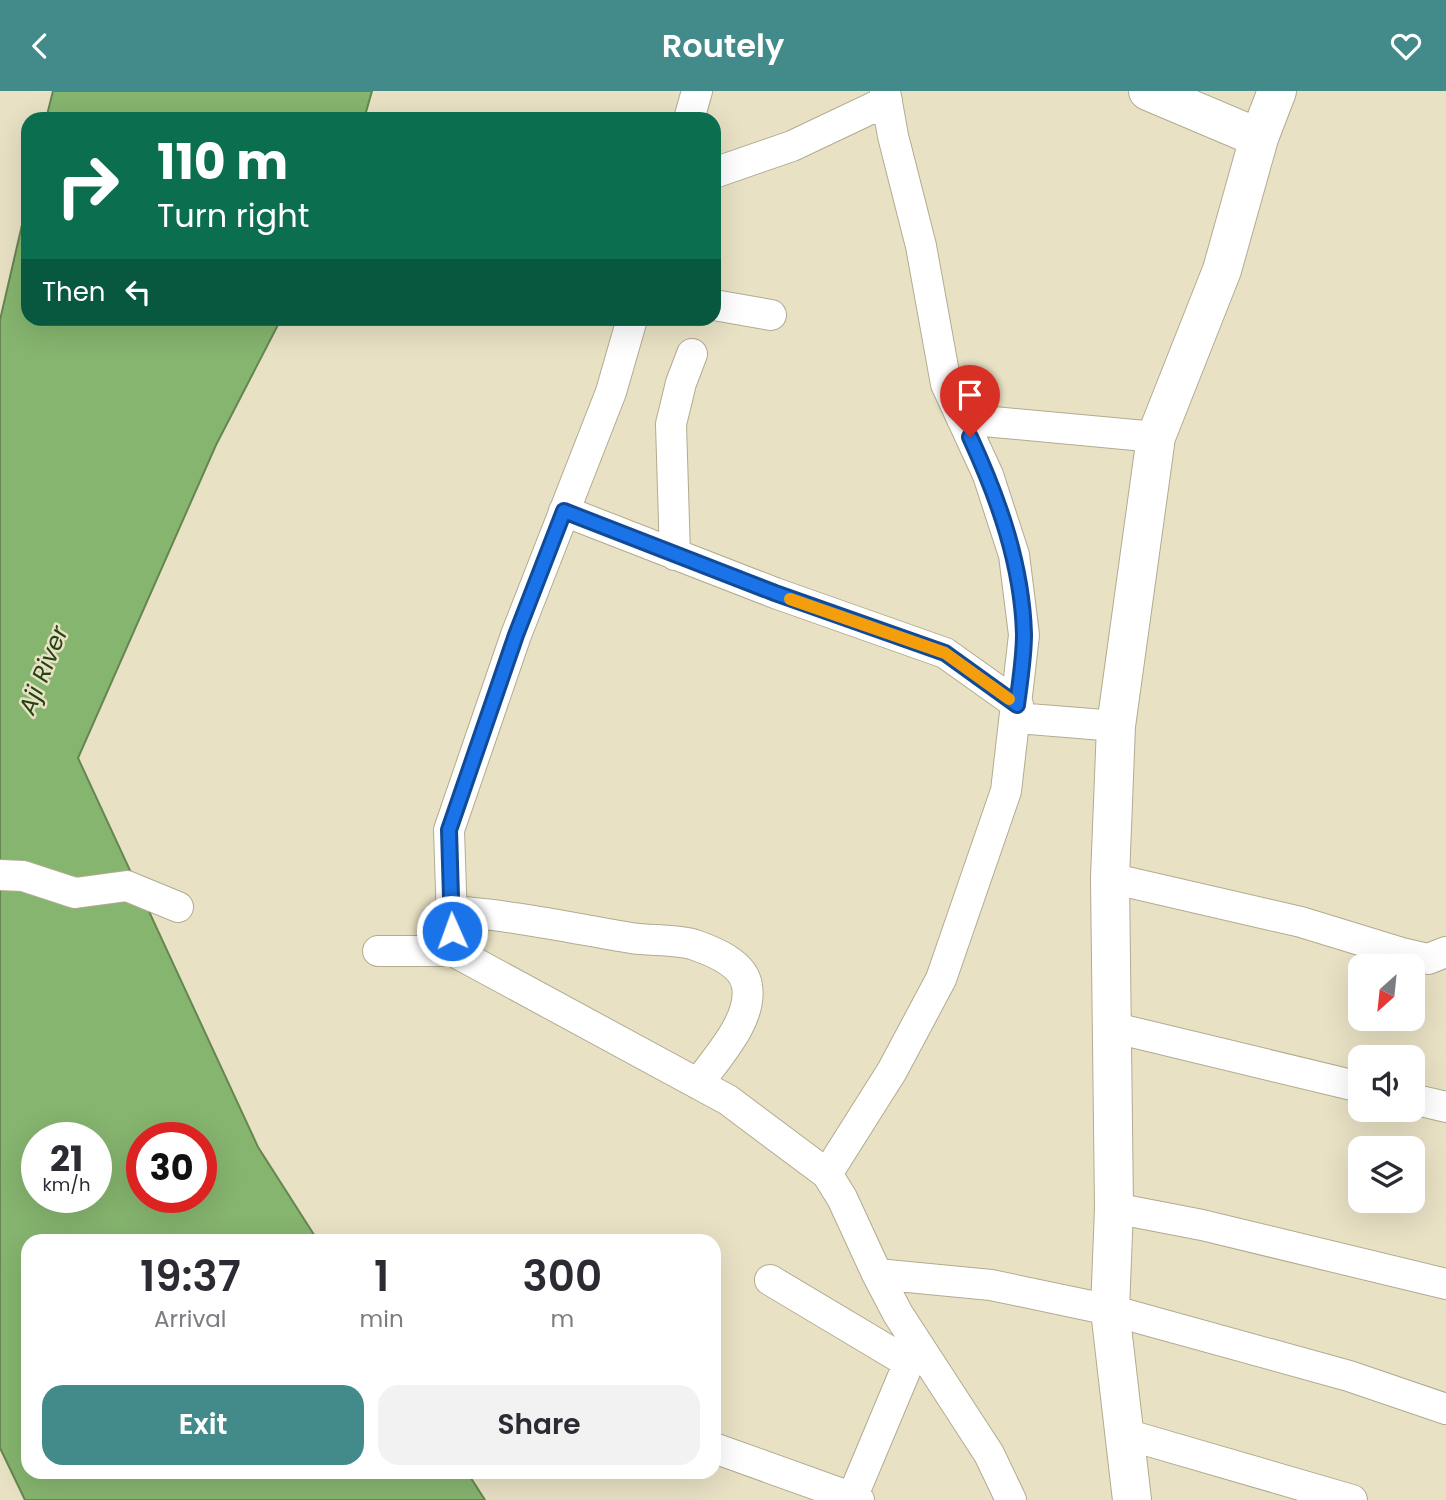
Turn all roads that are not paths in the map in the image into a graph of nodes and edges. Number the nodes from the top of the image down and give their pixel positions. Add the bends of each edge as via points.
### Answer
1 (697, 91) edge
2 (1148, 91) edge
3 (1277, 91) edge
4 (886, 96) edge
5 (691, 112) edge
6 (1259, 138) junction
7 (721, 171) edge
8 (721, 306) edge
9 (771, 315) dead end
10 (630, 326) edge
11 (692, 354) dead end
12 (962, 419) junction
13 (1156, 437) junction
14 (564, 511) junction
15 (676, 555) junction
16 (1017, 711) junction
17 (1116, 726) junction
18 (0, 875) edge
19 (1110, 878) junction
20 (178, 907) dead end
21 (451, 911) junction
22 (377, 950) dead end
23 (453, 951) junction
24 (1446, 952) edge
25 (1111, 1027) junction
26 (698, 1084) junction
27 (1348, 1084) edge
28 (1425, 1102) edge
29 (1446, 1107) edge
30 (827, 1174) junction
31 (1114, 1208) junction
32 (877, 1274) junction
33 (770, 1280) dead end
34 (1446, 1284) edge
35 (1110, 1310) junction
36 (913, 1353) junction
37 (1446, 1409) edge
38 (1125, 1434) junction
39 (721, 1450) edge
40 (855, 1499) edge
41 (1011, 1500) edge
42 (1132, 1500) edge
43 (1352, 1500) edge

1 - 5 street
2 - 6 main road
3 - 6 main road
4 - 7 street via 792,146
4 - 12 street via 921,246 946,384
6 - 13 main road via 1222,270
8 - 9 street
10 - 14 street via 611,392
11 - 15 street via 671,424
12 - 13 street
12 - 16 street via 988,475 1014,555 1024,635
13 - 17 main road
14 - 15 street
14 - 21 street via 449,830
15 - 16 street via 945,653
16 - 17 street
16 - 30 street via 1006,791 941,979 892,1071
17 - 19 main road
18 - 20 street via 23,876 75,893 127,886
19 - 24 street via 1301,922 1428,959
19 - 25 main road
21 - 23 street
21 - 26 street via 693,944 721,956 740,970 747,984 748,1005
22 - 23 street
23 - 26 street
25 - 27 street
25 - 31 main road
26 - 30 street via 728,1100
28 - 29 street
30 - 32 street via 858,1228
31 - 34 street
31 - 35 main road
32 - 35 street via 991,1286
32 - 36 street
33 - 36 street
35 - 37 street via 1349,1376
35 - 38 main road
36 - 40 street
36 - 41 street via 989,1454
38 - 42 main road
38 - 43 street
39 - 40 street

